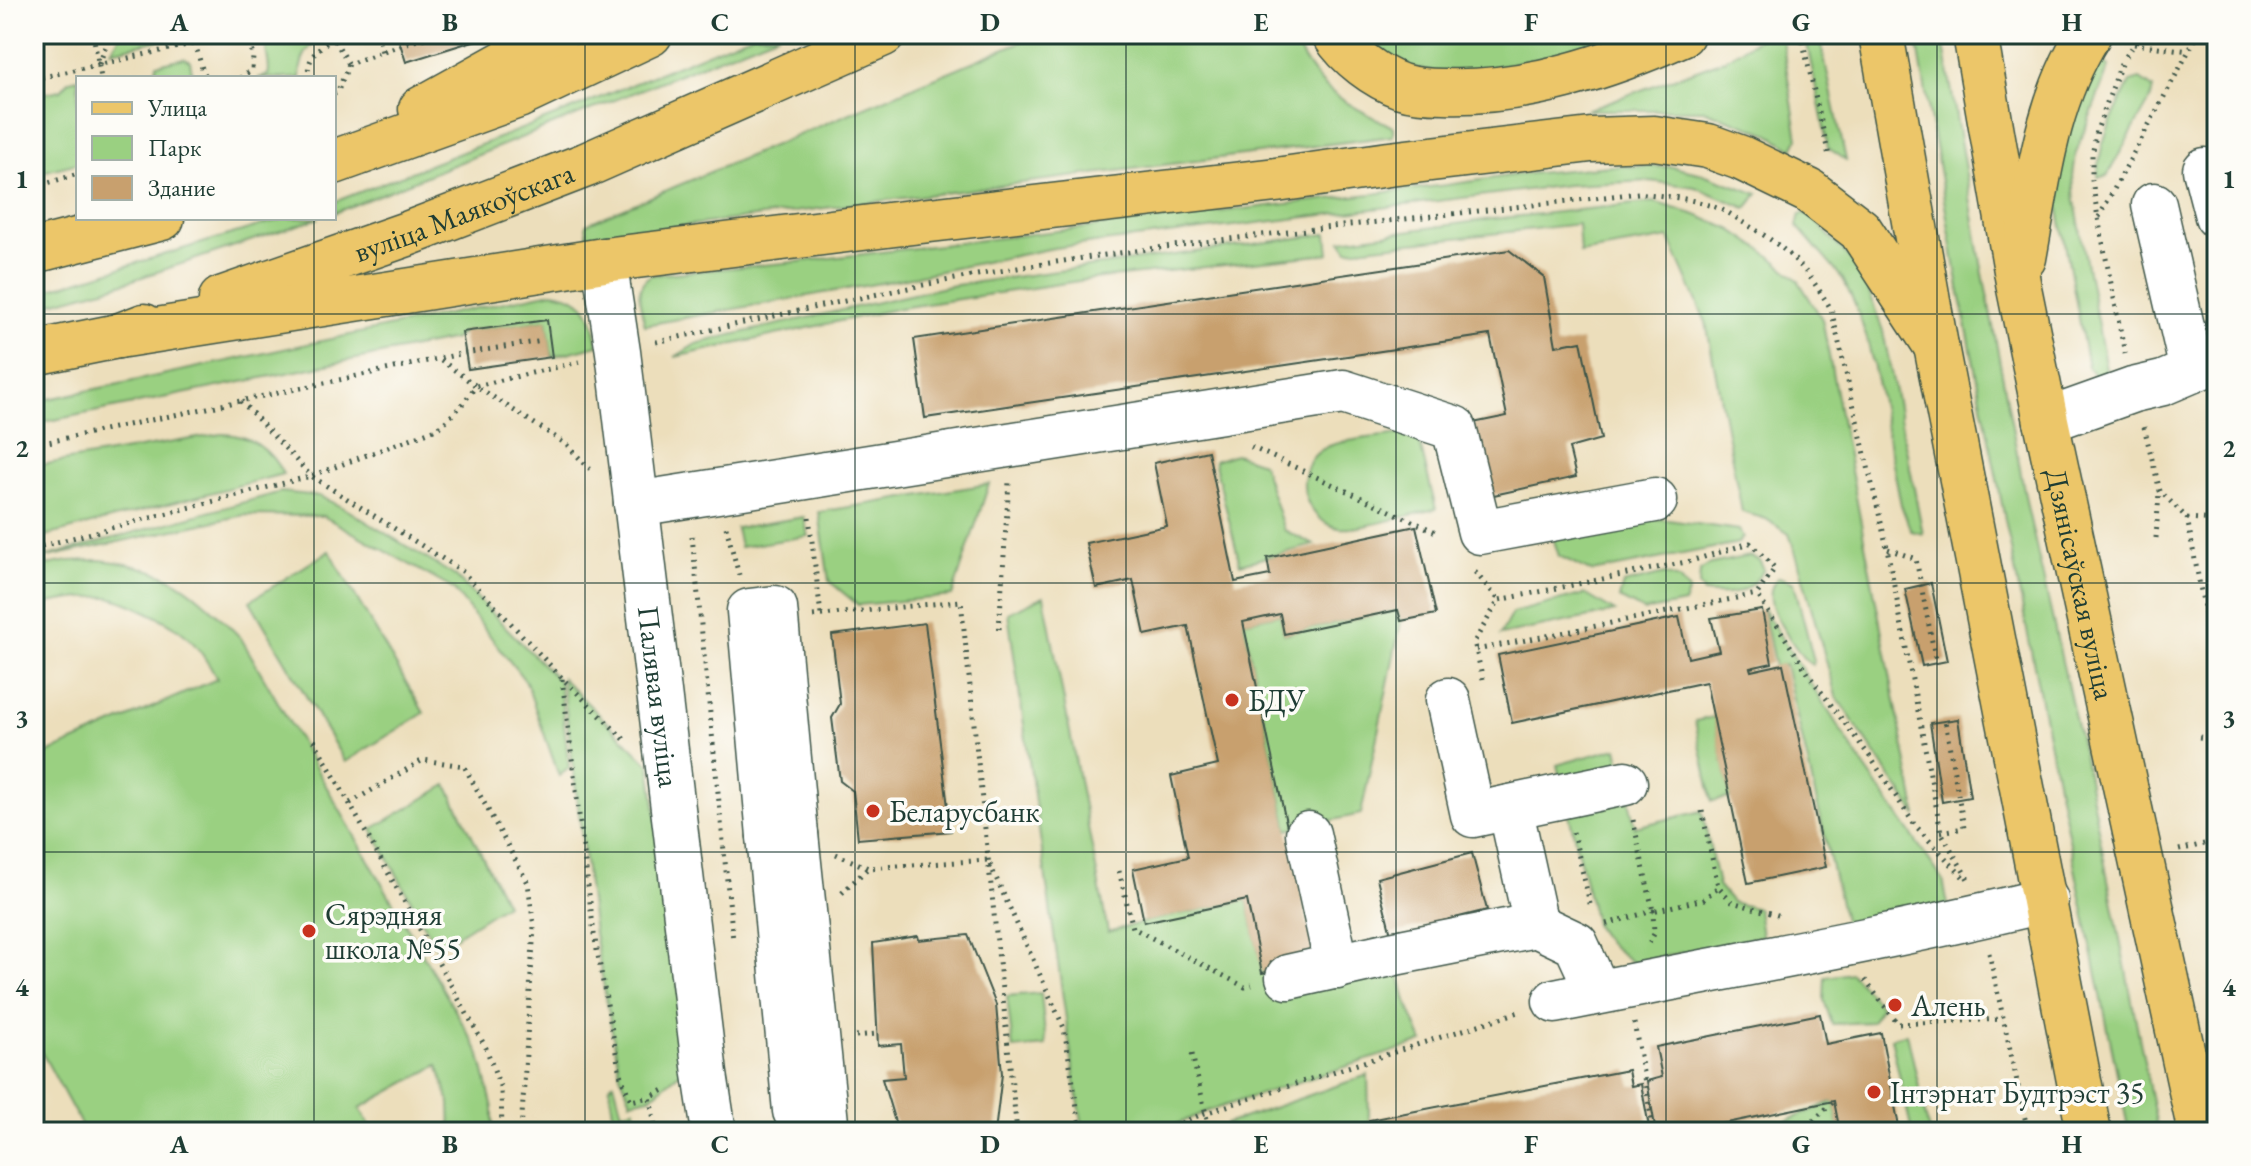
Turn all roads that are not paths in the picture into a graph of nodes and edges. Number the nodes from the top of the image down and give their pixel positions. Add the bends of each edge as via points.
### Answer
1 (556, 34) edge
2 (650, 34) edge
3 (883, 34) edge
4 (1334, 34) edge
5 (1682, 34) edge
6 (1881, 34) edge
7 (1975, 34) edge
8 (2089, 34) edge
9 (336, 158) edge
10 (336, 158) edge
11 (2205, 170) dead end
12 (2154, 205) dead end
13 (2217, 216) edge
14 (154, 220) edge
15 (34, 251) edge
16 (604, 260) junction
17 (2019, 288) junction
18 (118, 336) junction
19 (1936, 346) junction
20 (34, 353) edge
21 (2205, 365) edge
22 (2046, 421) junction
23 (1655, 500) dead end
24 (636, 504) junction
25 (762, 615) road end
26 (1466, 690) road end
27 (1625, 783) road end
28 (1510, 807) junction
29 (1308, 834) dead end
30 (2046, 900) junction
31 (1536, 925) junction
32 (1337, 967) junction
33 (1288, 977) road end
34 (811, 1122) edge
35 (714, 1132) edge
36 (2089, 1132) edge
37 (2200, 1132) edge

1 - 9 main road
2 - 10 main road via 518,96
3 - 18 main road, вуліца Маякоўскага via 586,165
4 - 5 main road via 1360,64 1402,86 1472,92 1557,79
6 - 19 main road
7 - 17 main road, Дзянісаўская вуліца
8 - 17 main road via 2061,86 2044,142
11 - 13 street
12 - 21 street
14 - 15 main road
16 - 18 main road
16 - 19 main road via 1591,140 1654,138 1708,146 1809,191 1860,230
16 - 24 street, Палявая вуліца
17 - 22 main road, Дзянісаўская вуліца
18 - 20 main road, вуліца Маякоўскага
19 - 30 main road
21 - 22 street
22 - 37 main road, Дзянісаўская вуліца
23 - 24 street via 1480,532 1454,428 1343,392
24 - 35 street, Палявая вуліца
25 - 34 street via 799,841
26 - 28 street via 1473,815
27 - 28 street
28 - 31 street
29 - 32 street
30 - 31 street via 1593,993 1576,944
30 - 36 main road
31 - 32 street
32 - 33 street

